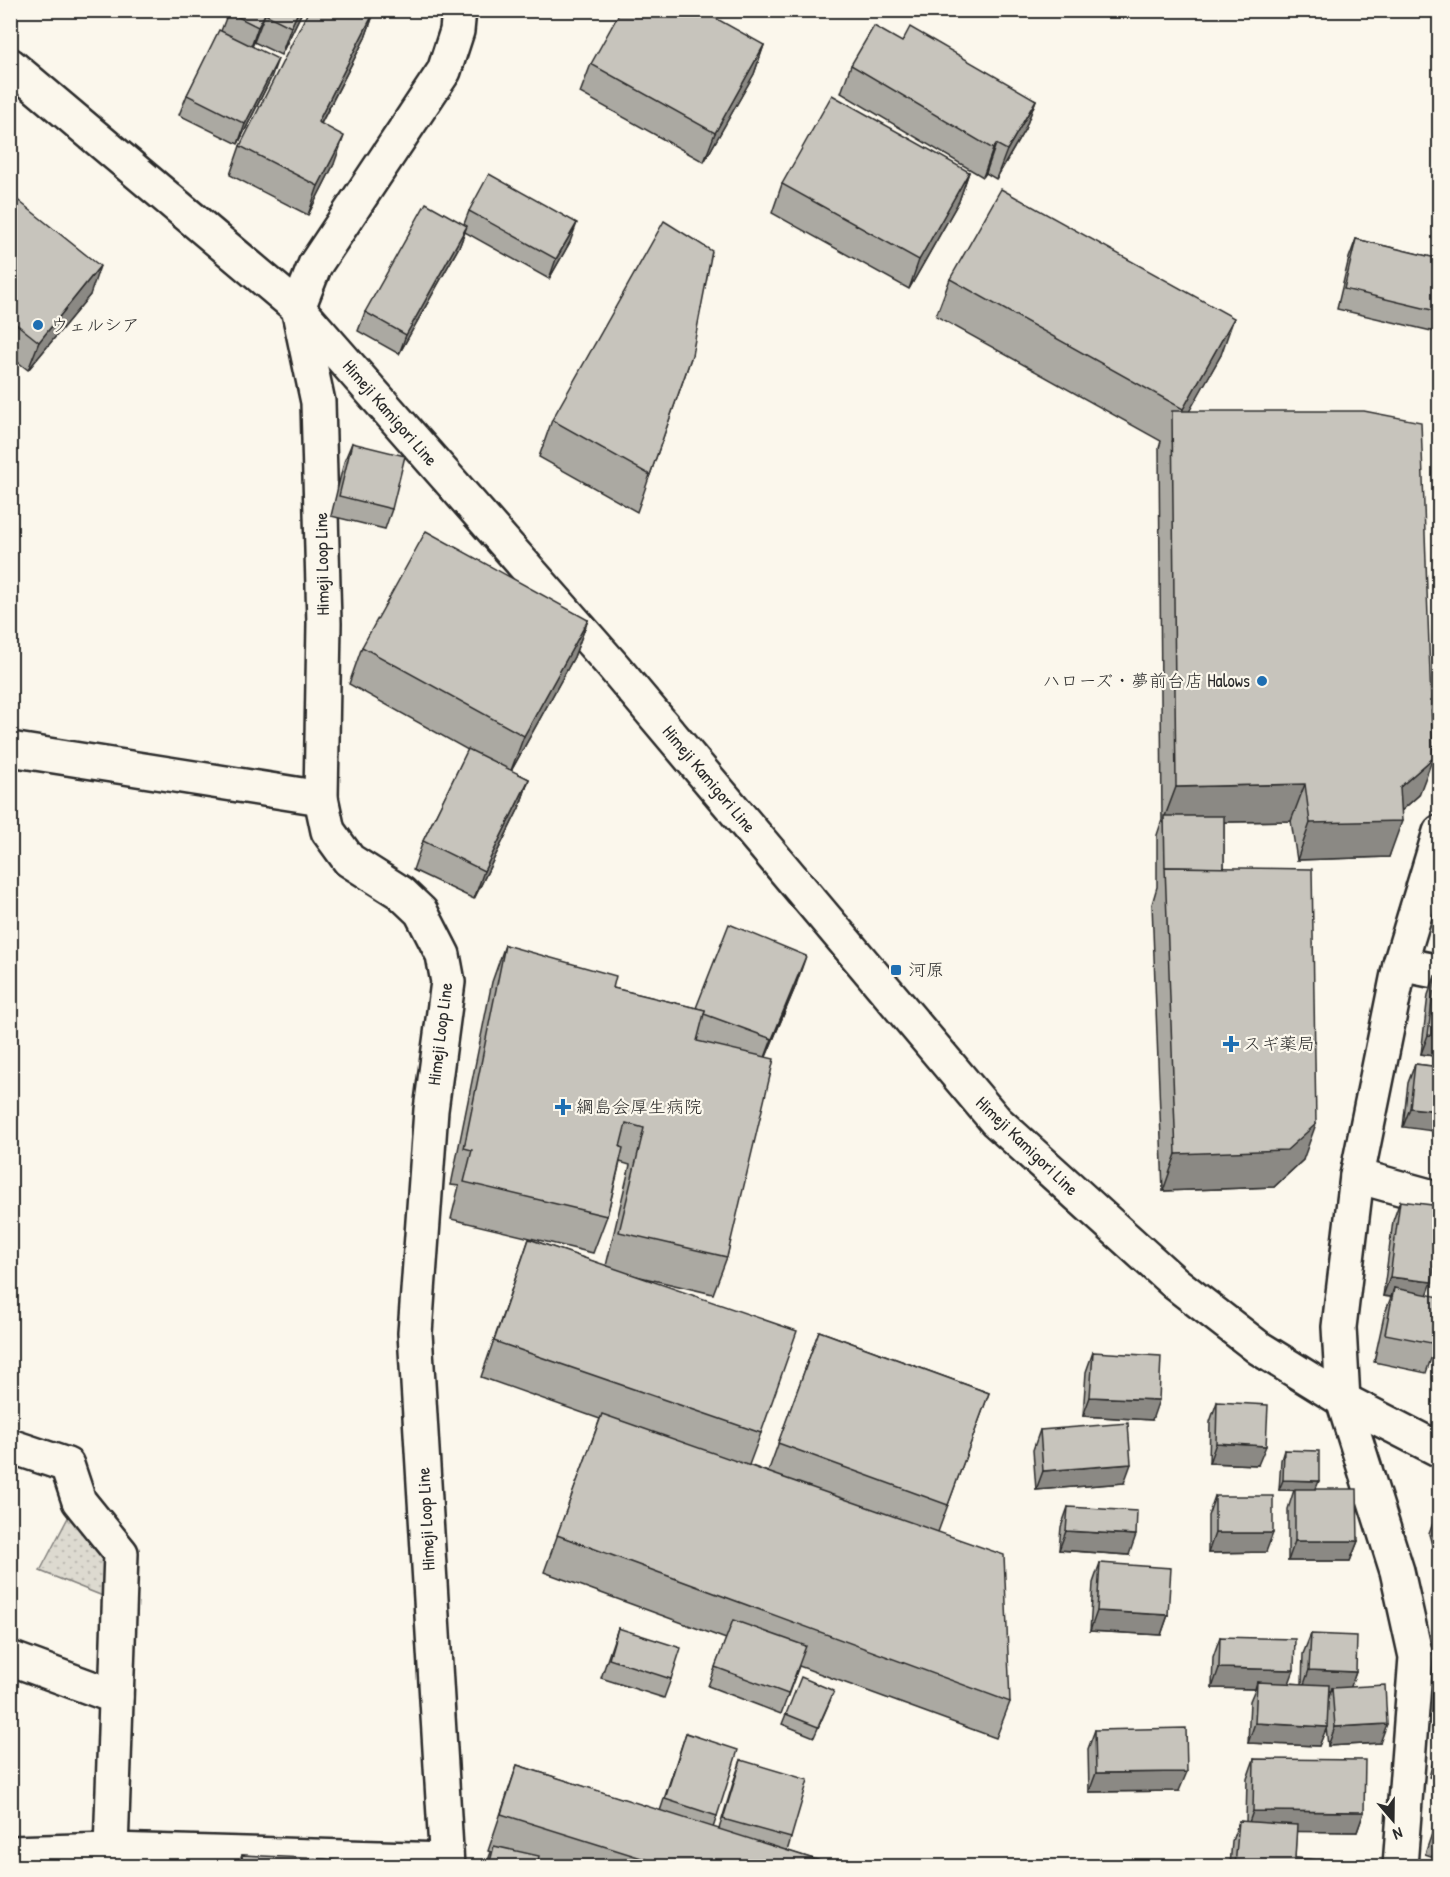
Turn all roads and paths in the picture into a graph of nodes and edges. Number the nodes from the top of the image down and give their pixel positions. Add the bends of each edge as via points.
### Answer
1 (459, 10) edge
2 (10, 65) edge
3 (297, 308) junction
4 (10, 749) edge
5 (321, 798) junction
6 (1440, 832) edge
7 (1400, 964) junction
8 (1440, 972) edge
9 (1357, 1176) junction
10 (1440, 1199) edge
11 (1343, 1400) junction
12 (10, 1446) edge
13 (1440, 1450) edge
14 (10, 1658) edge
15 (1428, 1661) edge
16 (116, 1696) junction
17 (111, 1850) junction
18 (10, 1853) edge
19 (446, 1863) edge
20 (1400, 1866) edge

1 - 3 main road via 457,31 444,71 315,265
2 - 3 main road, Himeji Kamigori Line
3 - 5 main road, Himeji Loop Line via 318,402 324,623
3 - 11 main road, Himeji Kamigori Line via 613,666 996,1121 1175,1283 1259,1348
4 - 5 main road
5 - 19 main road, Himeji Loop Line via 328,831 349,860 401,893 421,912 444,956 448,982 431,1110 415,1333
6 - 7 main road
7 - 8 main road
7 - 9 main road
9 - 10 main road
9 - 11 main road via 1339,1327
11 - 13 main road, Himeji Kamigori Line
11 - 15 main road
12 - 16 main road via 67,1465 79,1501 121,1553
14 - 16 main road
15 - 20 main road
16 - 17 main road
17 - 18 main road
17 - 19 main road

